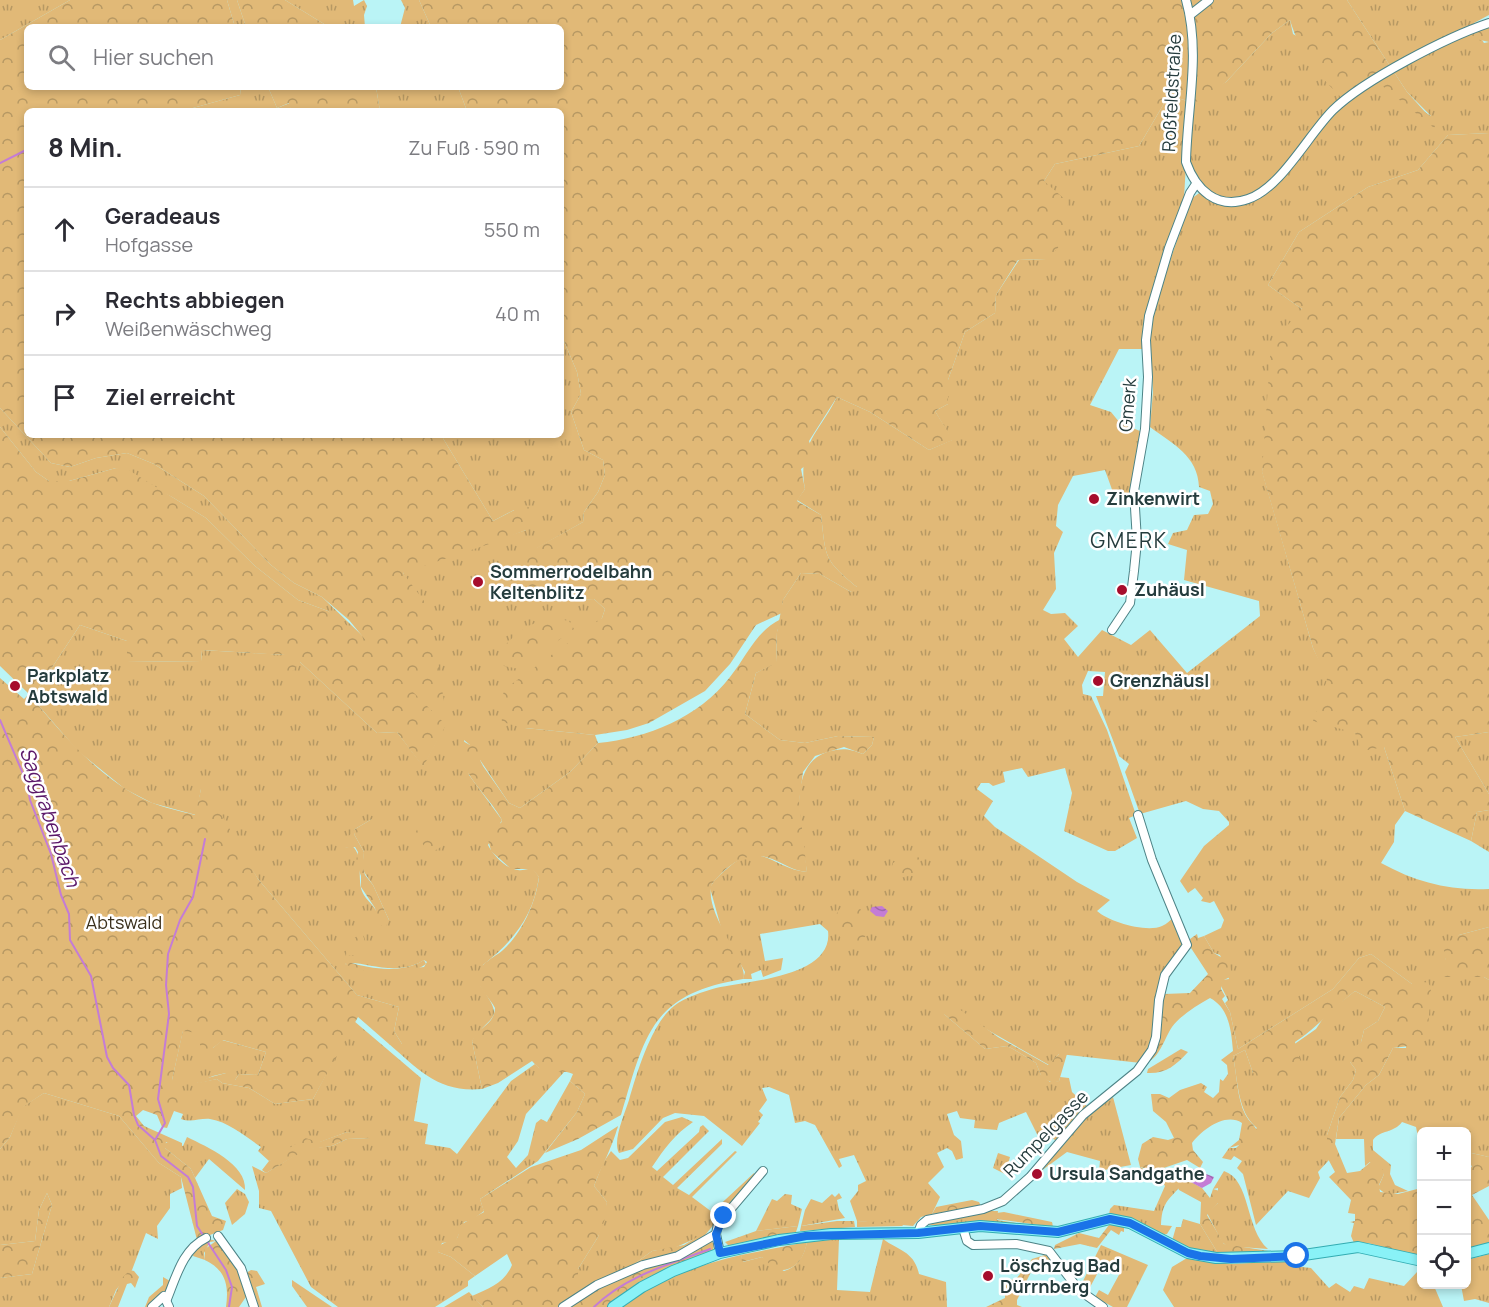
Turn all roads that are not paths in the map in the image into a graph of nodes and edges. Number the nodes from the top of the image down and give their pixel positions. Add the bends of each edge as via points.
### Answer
1 (1186, 0) edge
2 (1209, 0) edge
3 (1190, 15) junction
4 (1489, 23) edge
5 (1196, 184) junction
6 (1112, 630) dead end
7 (1138, 814) dead end
8 (763, 1171) dead end
9 (963, 1228) junction
10 (918, 1233) junction
11 (716, 1234) junction
12 (218, 1236) dead end
13 (204, 1239) dead end
14 (1489, 1248) edge
15 (720, 1253) junction
16 (1471, 1253) edge
17 (1417, 1260) edge
18 (168, 1303) edge
19 (152, 1307) edge
20 (254, 1307) edge
21 (563, 1307) edge
22 (613, 1307) edge
23 (1103, 1307) edge

1 - 3 street, Roßfeldstraße
2 - 3 street
3 - 5 street, Roßfeldstraße via 1193,57 1186,162
4 - 5 street, Roßfeldstraße via 1351,96 1256,196 1233,202 1212,198
5 - 6 street, Gmerk via 1169,248 1149,316 1145,429 1134,491 1134,571 1130,603
7 - 10 street, Rumpelgasse via 1152,860 1187,945 1163,981 1152,1050 1130,1078 1083,1116 1018,1190 991,1206 927,1220
8 - 11 street via 724,1216
9 - 10 main road
9 - 17 main road via 993,1226 1058,1232 1110,1219 1130,1223 1188,1253 1216,1258 1308,1255 1358,1247
9 - 23 street via 973,1245 1016,1244 1049,1251 1079,1290
10 - 15 main road via 806,1236
11 - 15 street
11 - 21 street via 678,1256 643,1265 597,1285
12 - 20 street via 241,1268
13 - 18 street via 187,1255
14 - 16 main road
15 - 22 main road via 673,1271
18 - 19 street via 160,1298

